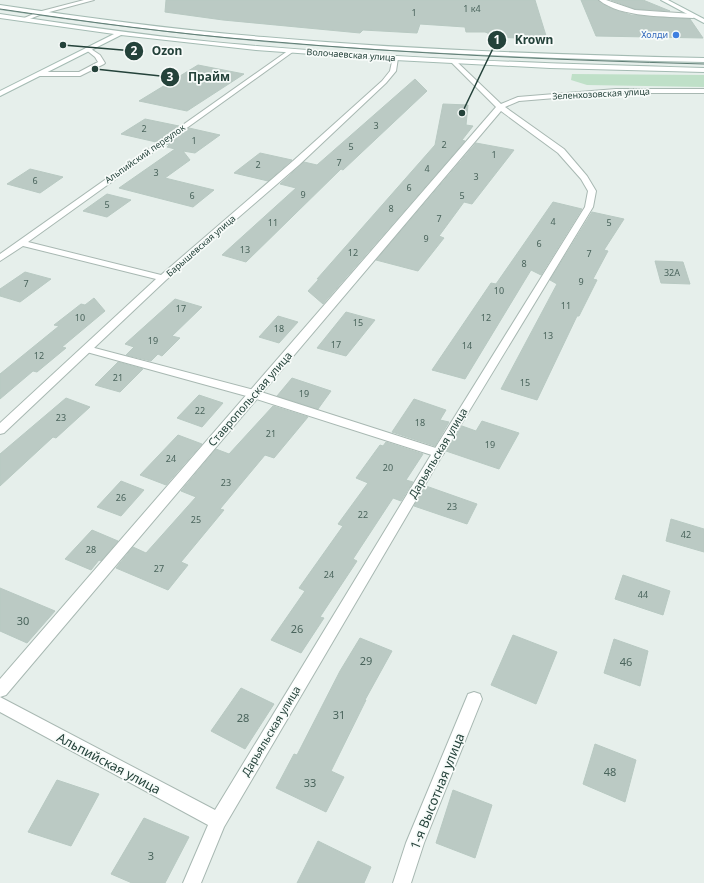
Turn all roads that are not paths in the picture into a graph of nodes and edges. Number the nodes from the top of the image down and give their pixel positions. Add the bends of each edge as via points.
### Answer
1 (91, 0) edge
2 (602, 0) edge
3 (664, 0) edge
4 (0, 6) edge
5 (40, 13) junction
6 (0, 16) edge
7 (693, 16) junction
8 (25, 19) junction
9 (704, 21) edge
10 (133, 25) junction
11 (120, 33) junction
12 (88, 49) junction
13 (291, 51) junction
14 (395, 58) junction
15 (703, 60) edge
16 (454, 62) junction
17 (704, 70) edge
18 (39, 74) junction
19 (704, 91) edge
20 (0, 94) edge
21 (500, 107) junction
22 (22, 242) junction
23 (0, 258) edge
24 (163, 278) junction
25 (87, 349) junction
26 (254, 394) junction
27 (0, 430) edge
28 (438, 453) junction
29 (0, 690) edge
30 (474, 699) dead end
31 (0, 704) edge
32 (218, 821) junction
33 (192, 883) edge
34 (402, 883) edge

1 - 5 street
2 - 7 street via 615,7 635,12
3 - 7 street
4 - 5 street, Волочаевская улица
5 - 8 street
5 - 10 street, Волочаевская улица
6 - 8 street, Волочаевская улица
7 - 9 street
8 - 11 street, Волочаевская улица
10 - 11 street
10 - 15 street, Волочаевская улица via 389,49
11 - 12 street
11 - 13 street, Волочаевская улица
12 - 18 street
12 - 18 street via 98,56 102,63 80,74
13 - 14 street, Волочаевская улица
13 - 22 street, Альпийский переулок
14 - 16 street, Волочаевская улица
14 - 24 street, Барышевская улица via 393,71 384,82 296,163
16 - 17 street, Волочаевская улица
16 - 21 street, Дарьяльская улица
18 - 20 street
19 - 21 street, Зеленхозовская улица via 616,91 518,99
21 - 26 street, Ставропольская улица
21 - 28 street, Дарьяльская улица via 561,151 592,191 589,207
22 - 23 street, Альпийский переулок
22 - 24 street
24 - 25 street, Барышевская улица
25 - 26 street
25 - 27 street, Барышевская улица
26 - 28 street
26 - 29 street, Ставропольская улица
28 - 32 street, Дарьяльская улица
30 - 34 street, 1-я Высотная улица via 415,842
31 - 32 street, Альпийская улица
32 - 33 street, Дарьяльская улица

